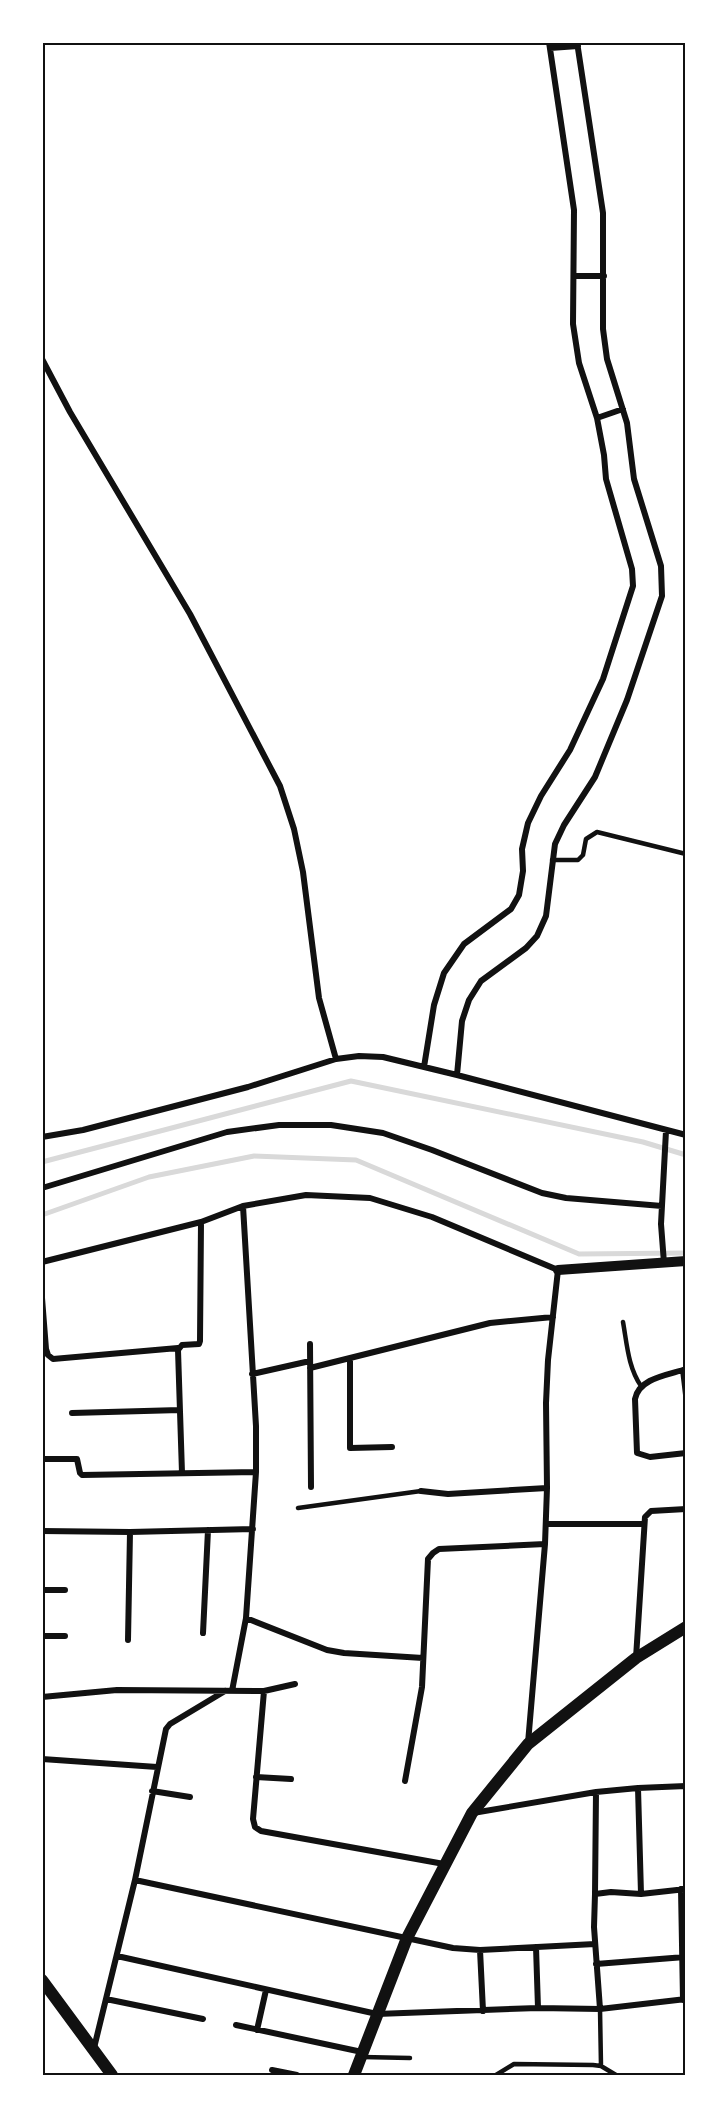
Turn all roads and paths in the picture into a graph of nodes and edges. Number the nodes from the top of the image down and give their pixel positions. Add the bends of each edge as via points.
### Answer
1 (576, 45) edge
2 (551, 46) edge
3 (578, 276) junction
4 (601, 276) junction
5 (42, 358) edge
6 (620, 410) junction
7 (599, 417) junction
8 (686, 854) edge
9 (552, 860) junction
10 (336, 1059) junction
11 (424, 1067) junction
12 (458, 1075) junction
13 (666, 1133) junction
14 (686, 1135) edge
15 (42, 1137) edge
16 (42, 1188) edge
17 (243, 1206) junction
18 (662, 1206) junction
19 (201, 1222) junction
20 (686, 1260) edge
21 (42, 1262) edge
22 (664, 1263) junction
23 (558, 1270) junction
24 (42, 1298) edge
25 (553, 1317) junction
26 (623, 1322) dead end
27 (310, 1344) dead end
28 (178, 1348) junction
29 (350, 1358) junction
30 (310, 1364) junction
31 (684, 1370) edge
32 (252, 1374) junction
33 (641, 1386) junction
34 (686, 1395) edge
35 (180, 1410) junction
36 (72, 1413) dead end
37 (392, 1447) dead end
38 (686, 1453) edge
39 (42, 1459) edge
40 (256, 1472) junction
41 (182, 1473) junction
42 (311, 1486) dead end
43 (547, 1488) junction
44 (422, 1491) joint
45 (298, 1508) dead end
46 (686, 1509) edge
47 (546, 1524) junction
48 (644, 1524) junction
49 (253, 1528) junction
50 (208, 1530) junction
51 (42, 1531) edge
52 (130, 1532) junction
53 (544, 1544) junction
54 (42, 1590) edge
55 (65, 1590) dead end
56 (246, 1618) junction
57 (686, 1627) edge
58 (203, 1633) dead end
59 (42, 1635) edge
60 (65, 1635) dead end
61 (128, 1640) dead end
62 (423, 1658) junction
63 (636, 1658) junction
64 (295, 1684) dead end
65 (228, 1691) junction
66 (264, 1691) junction
67 (42, 1697) edge
68 (528, 1744) junction
69 (42, 1759) edge
70 (157, 1767) junction
71 (256, 1777) junction
72 (291, 1779) dead end
73 (405, 1781) dead end
74 (686, 1786) edge
75 (638, 1788) junction
76 (152, 1791) junction
77 (596, 1792) junction
78 (190, 1797) dead end
79 (686, 1802) edge
80 (472, 1813) junction
81 (444, 1864) junction
82 (135, 1881) junction
83 (684, 1889) edge
84 (595, 1894) junction
85 (641, 1894) junction
86 (407, 1938) junction
87 (596, 1944) junction
88 (536, 1947) junction
89 (480, 1950) junction
90 (117, 1956) junction
91 (684, 1957) edge
92 (596, 1964) junction
93 (43, 1983) edge
94 (266, 1990) junction
95 (106, 1999) junction
96 (685, 2000) edge
97 (538, 2008) junction
98 (600, 2009) junction
99 (483, 2012) junction
100 (376, 2014) junction
101 (203, 2019) dead end
102 (236, 2025) dead end
103 (257, 2030) junction
104 (94, 2049) junction
105 (362, 2054) junction
106 (410, 2058) dead end
107 (601, 2066) junction
108 (272, 2070) dead end
109 (108, 2072) edge
110 (297, 2075) edge
111 (354, 2075) edge
112 (496, 2075) edge
113 (616, 2075) edge

1 - 2 street
1 - 4 street via 603,213
2 - 3 street via 574,210
3 - 4 street
3 - 7 street via 573,324 579,363
4 - 6 street via 607,359
5 - 10 street via 190,614 280,786 294,829 319,998
6 - 7 street
6 - 9 street via 633,457 634,478 661,566 662,596 627,700 595,777 564,825
7 - 11 street via 606,478 633,585 603,679 570,750 528,823 519,895 511,909 464,944 444,974 434,1005
8 - 9 lane via 597,832 586,839 578,860
9 - 12 street via 546,916 537,936 481,981 469,1000 462,1021
10 - 11 street via 383,1057
10 - 15 street via 237,1090
11 - 12 street
12 - 13 street
13 - 14 street
13 - 18 street
16 - 18 street via 227,1132 279,1125 331,1125 383,1133 542,1193
17 - 19 street
17 - 23 street via 306,1195 370,1198 432,1217
17 - 32 street
18 - 22 street
19 - 21 street
19 - 28 street via 200,1342
20 - 22 street
22 - 23 street
23 - 25 street
24 - 28 street via 46,1349 53,1359
25 - 29 street via 490,1323
25 - 43 street via 546,1403
26 - 33 lane via 631,1365
27 - 30 street
28 - 35 street
29 - 30 street
29 - 37 street via 350,1448
30 - 32 street
30 - 42 street
31 - 33 street
31 - 34 street
32 - 40 street
33 - 38 street via 635,1399 637,1453
35 - 36 street
35 - 41 street
39 - 41 street via 75,1458 82,1475
40 - 41 street
40 - 49 street
43 - 44 street via 457,1494
43 - 47 street
44 - 45 lane
46 - 48 street via 651,1511
47 - 48 street
47 - 53 street
48 - 63 street
49 - 50 street
49 - 56 street
50 - 52 street
50 - 58 street
51 - 52 street
52 - 61 street
53 - 62 street via 440,1549 433,1553 428,1559
53 - 68 street
54 - 55 street
56 - 62 street via 327,1650
56 - 65 street
57 - 63 main road
59 - 60 street
62 - 73 street via 422,1686
63 - 68 main road
64 - 66 street
65 - 66 street
65 - 67 street via 117,1690
65 - 70 street via 170,1724 163,1736
66 - 71 street
68 - 80 main road
69 - 70 street
70 - 76 street
71 - 72 street
71 - 81 street via 252,1819 258,1829
74 - 75 street
74 - 79 street
75 - 77 street
75 - 85 street
76 - 78 street
76 - 82 street
77 - 80 street
77 - 84 street
80 - 81 main road
81 - 86 main road
82 - 86 street
82 - 90 street
83 - 85 street
83 - 91 street
84 - 85 street
84 - 87 street
86 - 89 street
86 - 100 main road
87 - 88 street
87 - 92 street
88 - 89 street
88 - 97 street
89 - 99 street
90 - 94 street
90 - 95 street
91 - 92 street
91 - 96 street
92 - 98 street
93 - 104 main road
94 - 100 street
94 - 103 street
95 - 101 street
95 - 104 street
96 - 98 street
97 - 98 street
97 - 99 street
98 - 107 lane
99 - 100 street
100 - 105 main road
102 - 103 street
103 - 105 street
104 - 109 main road
105 - 106 lane
105 - 111 main road
107 - 112 lane via 514,2064
107 - 113 lane
108 - 110 street

